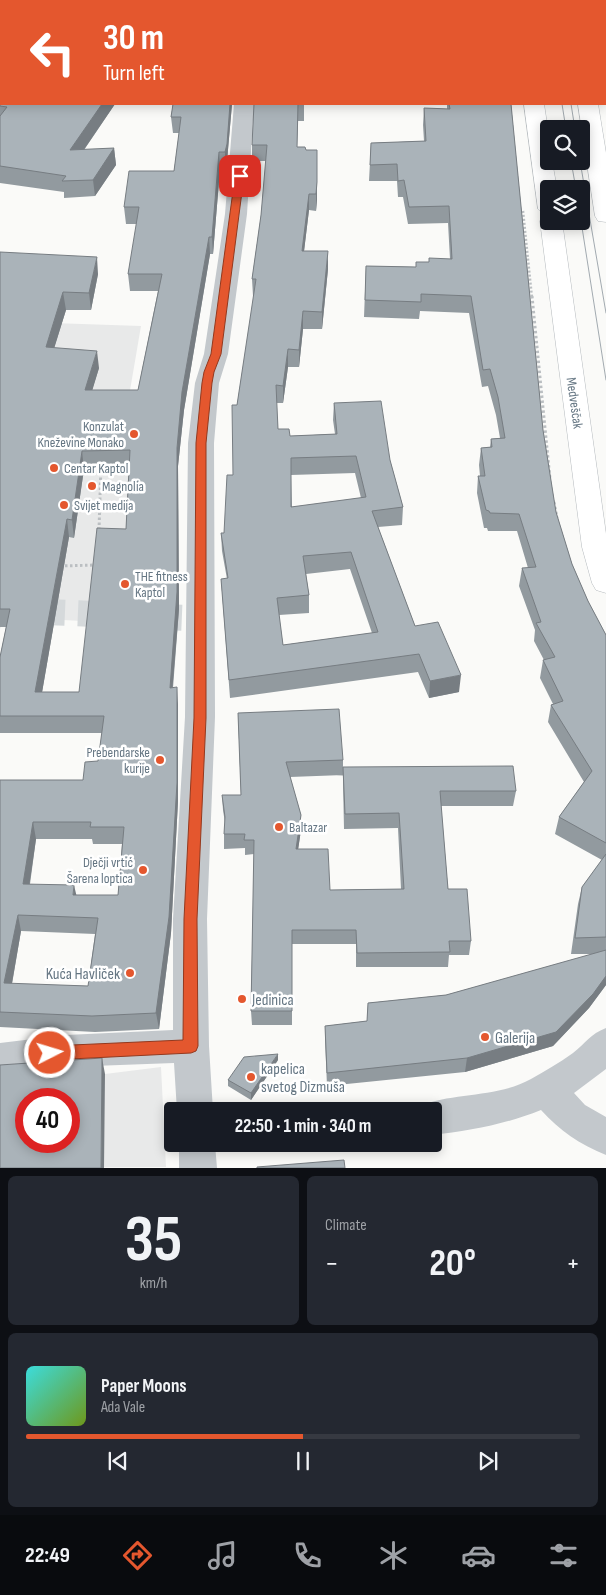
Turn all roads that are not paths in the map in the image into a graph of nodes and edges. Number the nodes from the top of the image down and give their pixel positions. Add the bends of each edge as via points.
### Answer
1 (244, 105) edge
2 (534, 105) edge
3 (588, 105) edge
4 (601, 168) edge
5 (545, 180) edge
6 (606, 216) edge
7 (551, 230) edge
8 (606, 583) edge
9 (606, 1044) edge
10 (191, 1046) junction
11 (0, 1059) edge
12 (546, 1089) junction
13 (194, 1102) edge
14 (442, 1117) edge
15 (606, 1137) edge
16 (197, 1152) edge
17 (198, 1168) edge

1 - 10 street via 236,214 216,354 207,383 202,434 194,618 199,764 190,919
2 - 5 main road
3 - 4 main road
4 - 6 main road
7 - 8 main road, Medveščak via 594,540
9 - 12 street via 567,1077
10 - 11 street via 66,1051
10 - 13 street
12 - 14 street via 518,1103 485,1112
12 - 15 street via 572,1117
16 - 17 street

